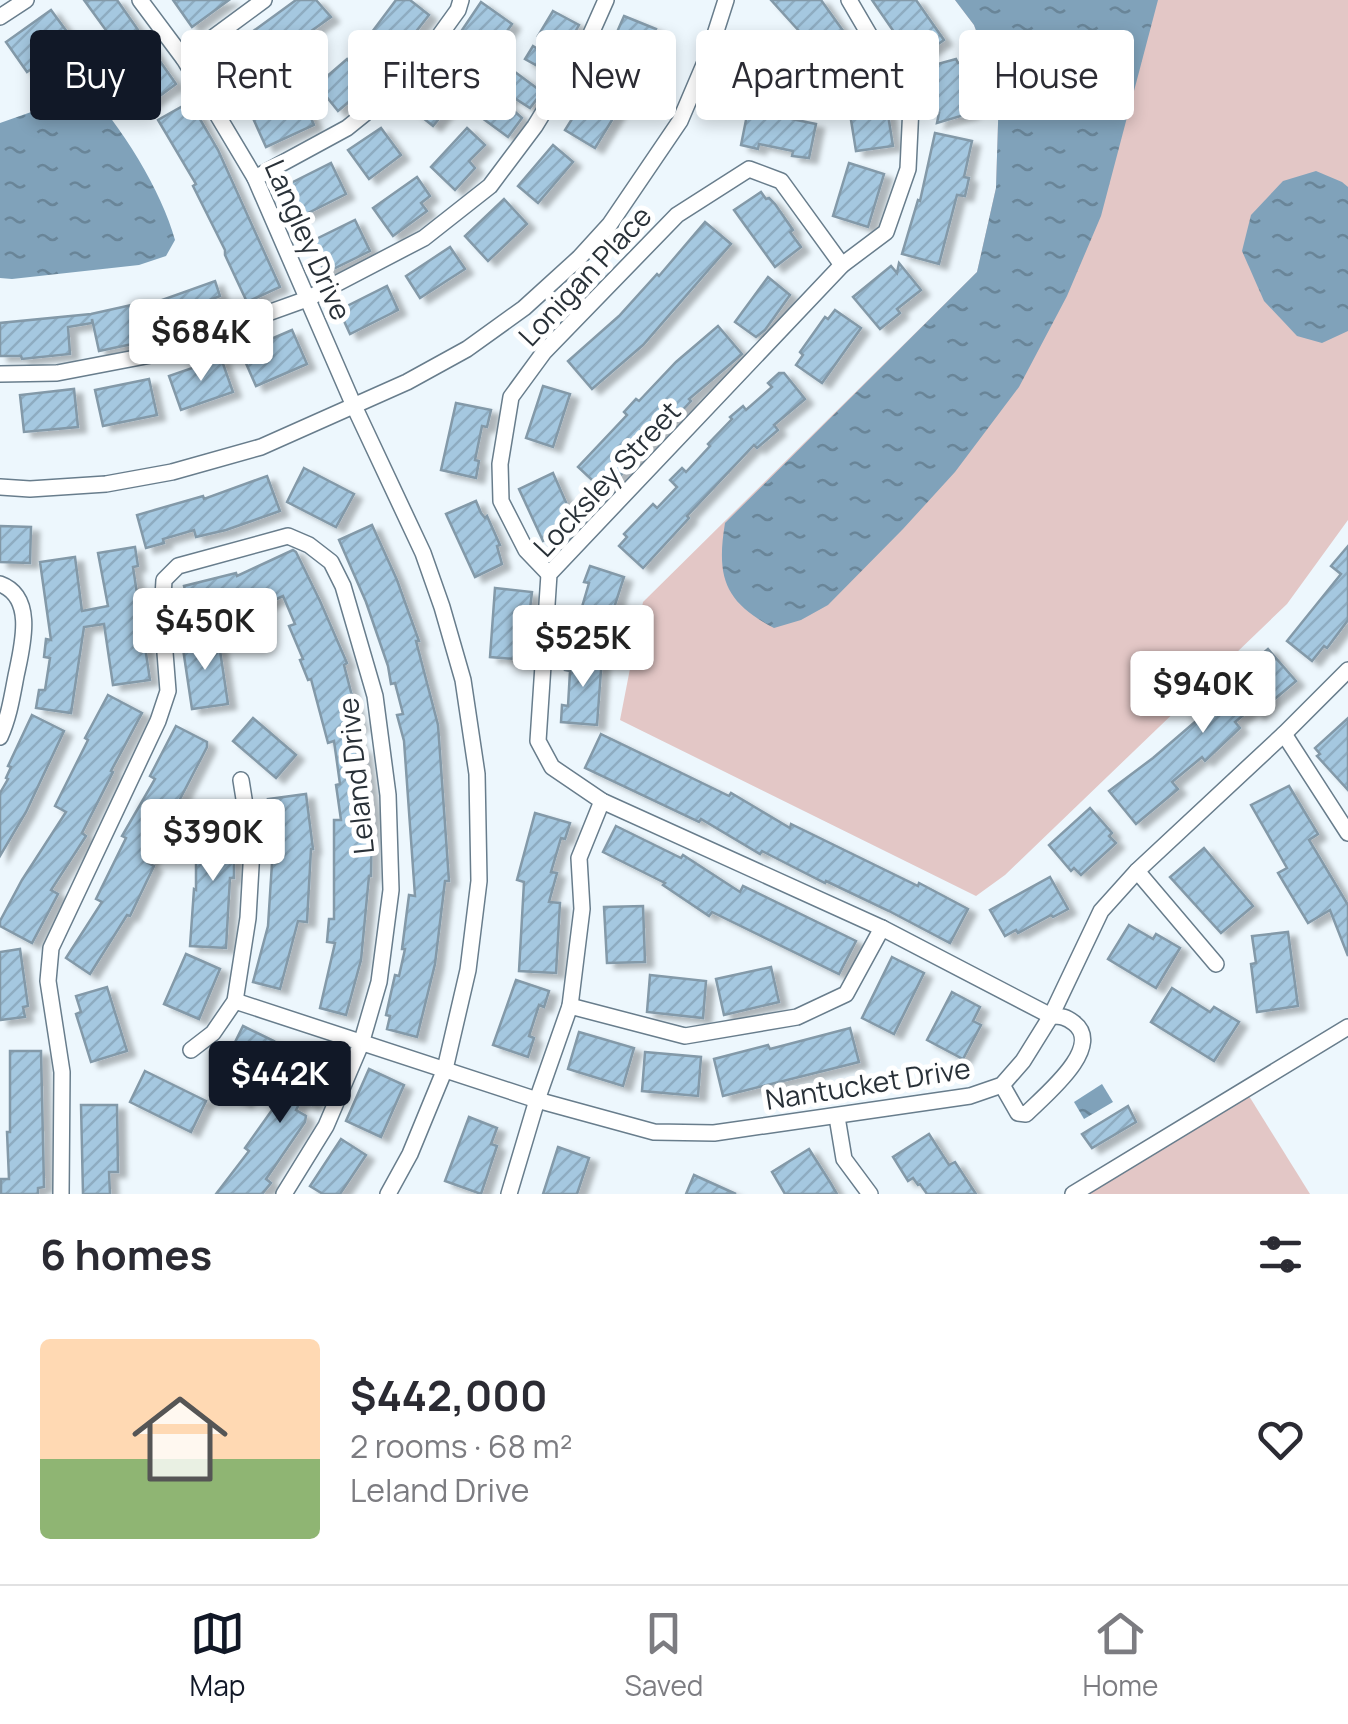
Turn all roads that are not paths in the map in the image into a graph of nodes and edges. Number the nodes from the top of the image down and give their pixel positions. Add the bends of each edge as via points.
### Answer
1 (26, 0) edge
2 (140, 0) edge
3 (264, 0) edge
4 (461, 0) edge
5 (606, 0) edge
6 (726, 0) edge
7 (849, 0) edge
8 (0, 16) edge
9 (223, 30) edge
10 (181, 55) edge
11 (220, 120) edge
12 (255, 178) junction
13 (842, 265) junction
14 (307, 299) junction
15 (0, 374) edge
16 (354, 406) junction
17 (0, 488) edge
18 (549, 574) junction
19 (5, 585) edge
20 (1348, 670) edge
21 (1284, 734) junction
22 (0, 737) edge
23 (241, 780) dead end
24 (602, 801) junction
25 (1348, 833) edge
26 (1137, 871) junction
27 (882, 928) junction
28 (1216, 964) dead end
29 (235, 1001) junction
30 (570, 1006) junction
31 (1051, 1016) junction
32 (1348, 1027) edge
33 (361, 1044) junction
34 (191, 1050) dead end
35 (446, 1069) junction
36 (1002, 1084) junction
37 (537, 1100) junction
38 (838, 1117) junction
39 (60, 1194) edge
40 (284, 1194) edge
41 (388, 1194) edge
42 (509, 1194) edge
43 (870, 1194) edge
44 (1072, 1194) edge

1 - 8 street
2 - 10 street, Langley Drive
3 - 9 street
4 - 12 street via 408,78 347,128
5 - 14 street via 535,126 490,186 424,238
6 - 16 street via 680,121 600,236 524,308 467,349
7 - 13 street, Locksley Street via 910,106 908,169 886,232
11 - 12 street, Langley Drive
12 - 14 street, Langley Drive
13 - 18 street, Locksley Street
13 - 18 street, Lonigan Place via 781,181 749,169 677,215 544,352 511,397 500,464 501,500 526,550
14 - 15 street via 151,356 56,374
14 - 16 street, Langley Drive
16 - 17 street via 261,448 172,472 106,484
16 - 35 street, Langley Drive via 423,553 464,680 477,774 479,881
18 - 24 street, Locksley Street via 538,742 552,767
19 - 22 street via 16,594 24,625
20 - 21 street, Nantucket Drive
21 - 25 street
21 - 26 street, Nantucket Drive
23 - 29 street via 252,849
24 - 27 street, Locksley Street
24 - 30 street via 579,858 582,909
26 - 28 street
26 - 31 street, Nantucket Drive via 1101,910
27 - 30 street via 846,994 797,1017 685,1036
27 - 31 street, Locksley Street
29 - 33 street, Nantucket Drive
29 - 34 street via 213,1033
30 - 37 street
31 - 36 street, Nantucket Drive
31 - 36 street, Locksley Street via 1066,1016 1081,1028 1084,1041 1075,1063 1026,1114 1018,1113
32 - 44 street
33 - 35 street, Nantucket Drive
33 - 39 street, Leland Drive via 379,982 392,890 375,696 331,562 288,536 178,566 164,580 168,691 51,948 48,982 62,1072
33 - 40 street, Leland Drive via 326,1126
35 - 37 street, Nantucket Drive
35 - 41 street, Langley Drive
36 - 38 street, Nantucket Drive via 970,1096
37 - 38 street, Nantucket Drive via 654,1132 714,1133
37 - 42 street
38 - 43 street via 844,1159

